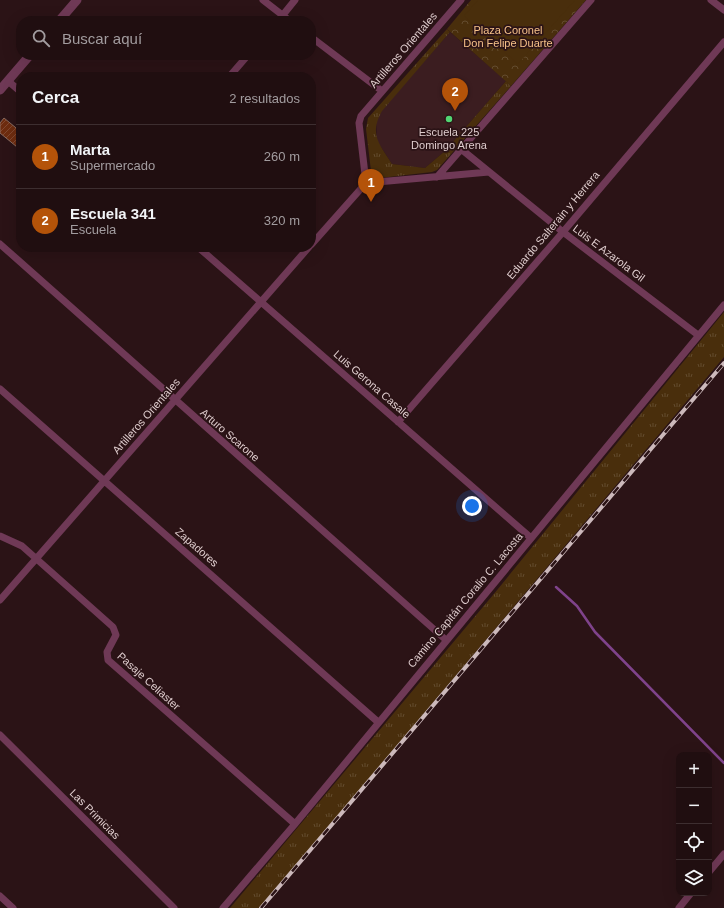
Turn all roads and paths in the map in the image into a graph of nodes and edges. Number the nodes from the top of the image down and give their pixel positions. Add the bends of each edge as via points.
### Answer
1 (77, 0) edge
2 (263, 0) edge
3 (296, 0) edge
4 (461, 0) edge
5 (591, 0) edge
6 (711, 0) edge
7 (724, 10) edge
8 (63, 16) edge
9 (278, 16) edge
10 (282, 16) edge
11 (316, 41) edge
12 (724, 42) edge
13 (26, 60) edge
14 (244, 60) edge
15 (233, 72) edge
16 (8, 81) junction
17 (16, 88) edge
18 (0, 90) edge
19 (382, 91) junction
20 (461, 149) junction
21 (490, 172) junction
22 (437, 177) junction
23 (366, 183) junction
24 (563, 232) junction
25 (316, 239) edge
26 (0, 244) edge
27 (204, 252) edge
28 (305, 252) edge
29 (261, 302) junction
30 (724, 305) edge
31 (698, 335) junction
32 (0, 388) edge
33 (174, 401) junction
34 (398, 422) junction
35 (105, 481) junction
36 (0, 536) edge
37 (531, 538) junction
38 (37, 558) junction
39 (0, 600) edge
40 (446, 640) junction
41 (378, 722) junction
42 (0, 735) edge
43 (295, 824) junction
44 (724, 854) edge
45 (712, 868) edge
46 (0, 896) edge
47 (688, 896) edge
48 (13, 908) edge
49 (174, 908) edge
50 (223, 908) edge
51 (678, 908) edge

1 - 8 street
2 - 9 street
3 - 10 street
4 - 19 street, Artilleros Orientales
5 - 20 street
6 - 7 street
11 - 19 street
12 - 24 street, Eduardo Salterain y Herrera
13 - 16 street
14 - 15 street
16 - 17 street
16 - 18 street
19 - 23 street, Artilleros Orientales via 359,123
20 - 21 street, Luis E Azarola Gil
20 - 22 street
21 - 22 street
21 - 24 street, Luis E Azarola Gil
22 - 23 street
23 - 25 street, Artilleros Orientales
24 - 31 street, Luis E Azarola Gil
24 - 34 street, Eduardo Salterain y Herrera
26 - 33 street, Arturo Scarone
27 - 29 street, Luis Gerona Casale
28 - 29 street, Artilleros Orientales
29 - 33 street, Artilleros Orientales
29 - 34 street, Luis Gerona Casale
30 - 31 street, Camino Capitán Coralio C. Lacosta
31 - 37 street, Camino Capitán Coralio C. Lacosta
32 - 35 street, Zapadores
33 - 35 street, Artilleros Orientales
33 - 40 street, Arturo Scarone
34 - 37 street, Luis Gerona Casale
35 - 38 street, Artilleros Orientales
35 - 41 street, Zapadores
36 - 38 street, Pasaje Celiaster via 22,546
37 - 40 street, Camino Capitán Coralio C. Lacosta
38 - 39 street, Artilleros Orientales
38 - 43 street, Pasaje Celiaster via 116,630 107,652 108,660
40 - 41 street, Camino Capitán Coralio C. Lacosta
41 - 43 street, Camino Capitán Coralio C. Lacosta
42 - 49 street, Las Primicias
43 - 50 street, Camino Capitán Coralio C. Lacosta
44 - 45 street
46 - 48 street
47 - 51 street

